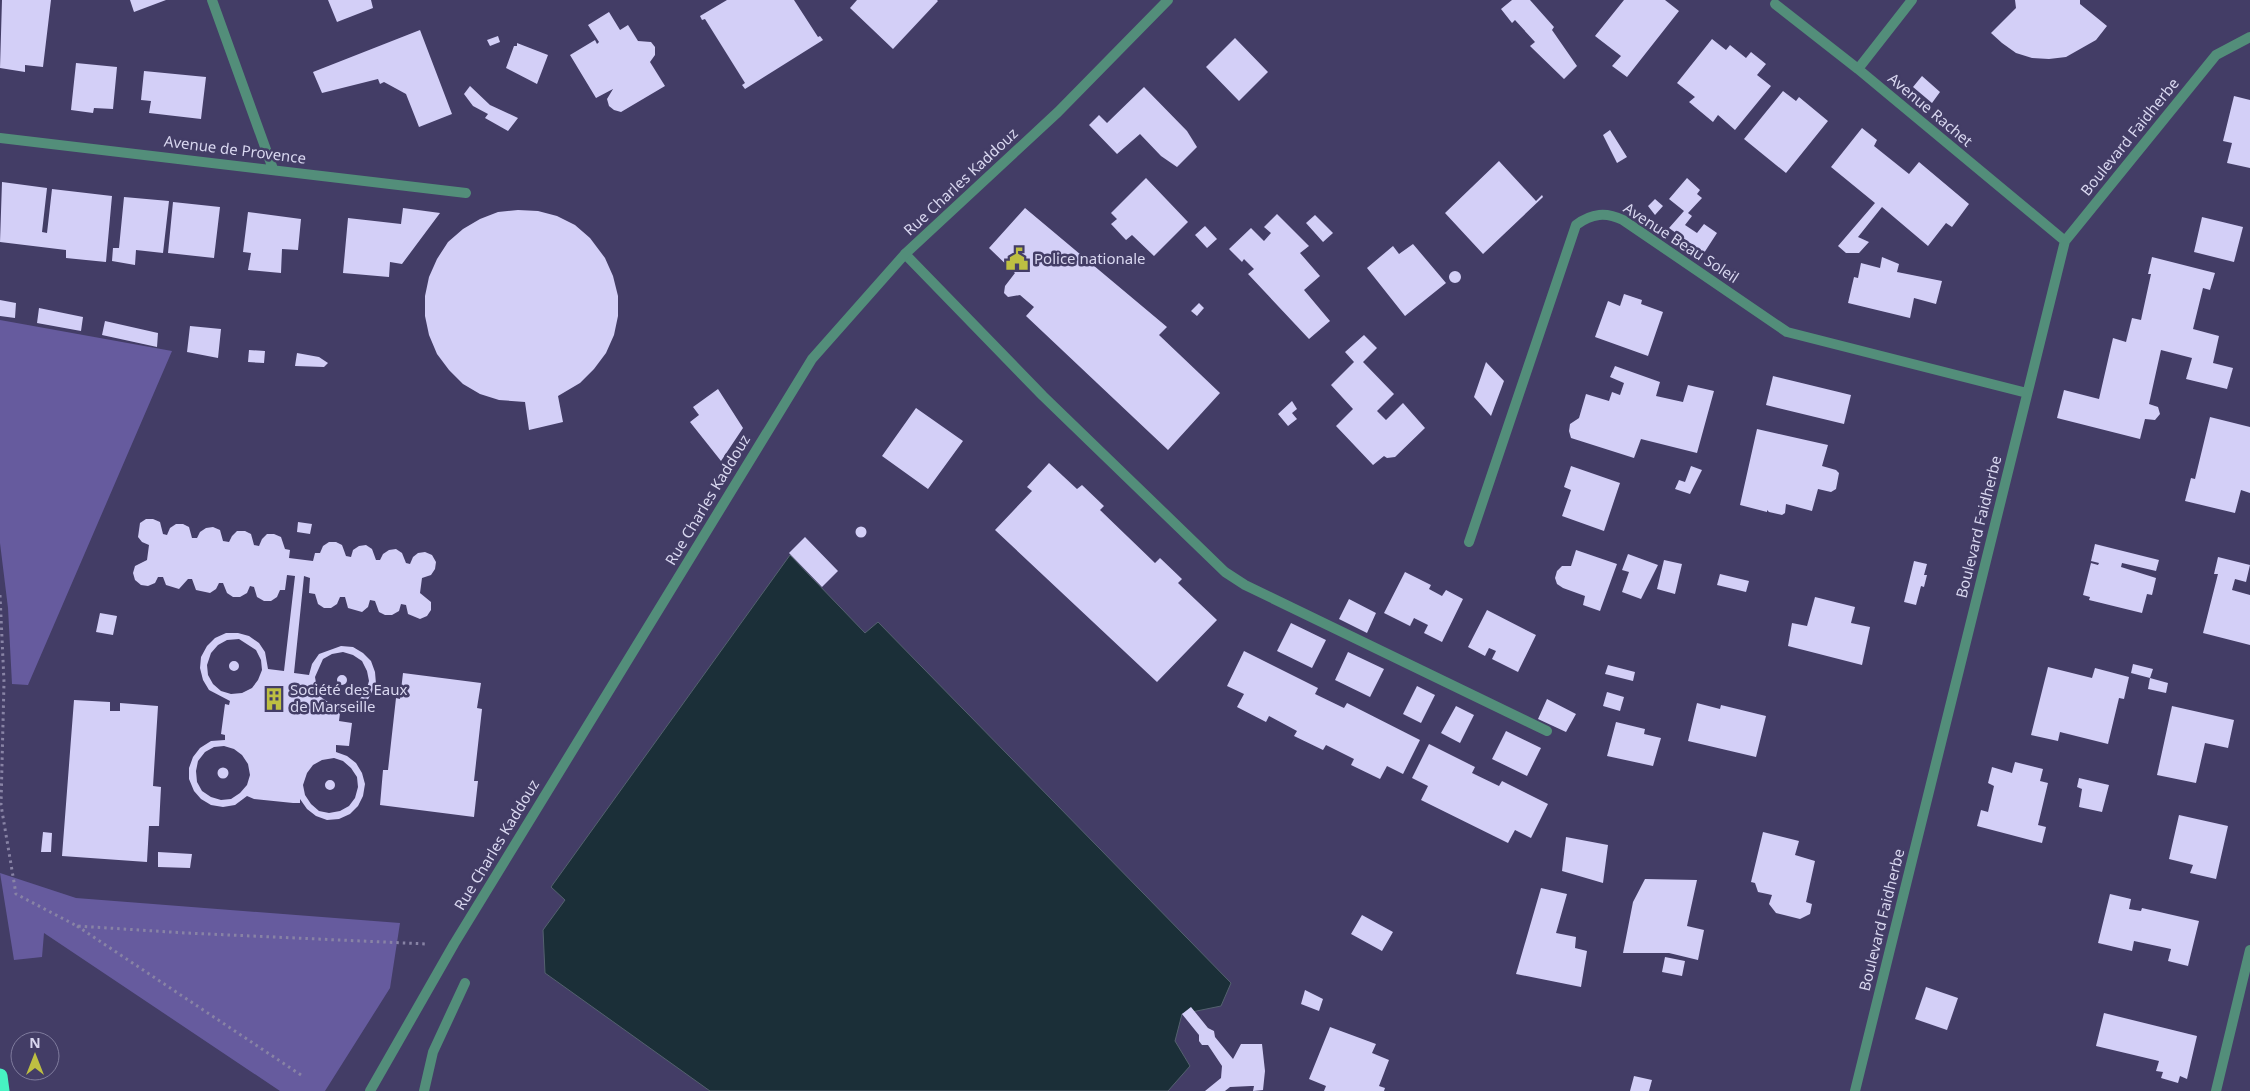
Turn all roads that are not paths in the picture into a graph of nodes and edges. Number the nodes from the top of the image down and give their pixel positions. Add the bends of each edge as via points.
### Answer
1 (212, 0) edge
2 (1168, 0) edge
3 (1912, 0) edge
4 (1772, 2) edge
5 (2250, 37) edge
6 (1858, 69) junction
7 (0, 138) edge
8 (273, 169) junction
9 (466, 193) dead end
10 (2065, 241) junction
11 (905, 254) junction
12 (2027, 393) junction
13 (1469, 542) dead end
14 (1548, 731) dead end
15 (2250, 950) edge
16 (465, 983) dead end
17 (0, 1076) edge
18 (2, 1091) edge
19 (370, 1091) edge
20 (424, 1091) edge
21 (1855, 1091) edge
22 (2216, 1091) edge

1 - 8 street
2 - 11 street, Rue Charles Kaddouz via 1058,112
3 - 6 street
4 - 6 street, Avenue Rachet
5 - 10 street, Boulevard Faidherbe via 2216,55
6 - 10 street, Avenue Rachet
7 - 8 street, Avenue de Provence
8 - 9 street, Avenue de Provence
10 - 12 street, Boulevard Faidherbe
11 - 14 street via 1043,396 1224,572
11 - 19 street, Rue Charles Kaddouz via 812,359 454,944
12 - 13 street, Avenue Beau Soleil via 1787,332 1623,220 1610,214 1597,215 1576,226
12 - 21 street, Boulevard Faidherbe
15 - 22 street
16 - 20 street via 433,1052
17 - 18 highway

